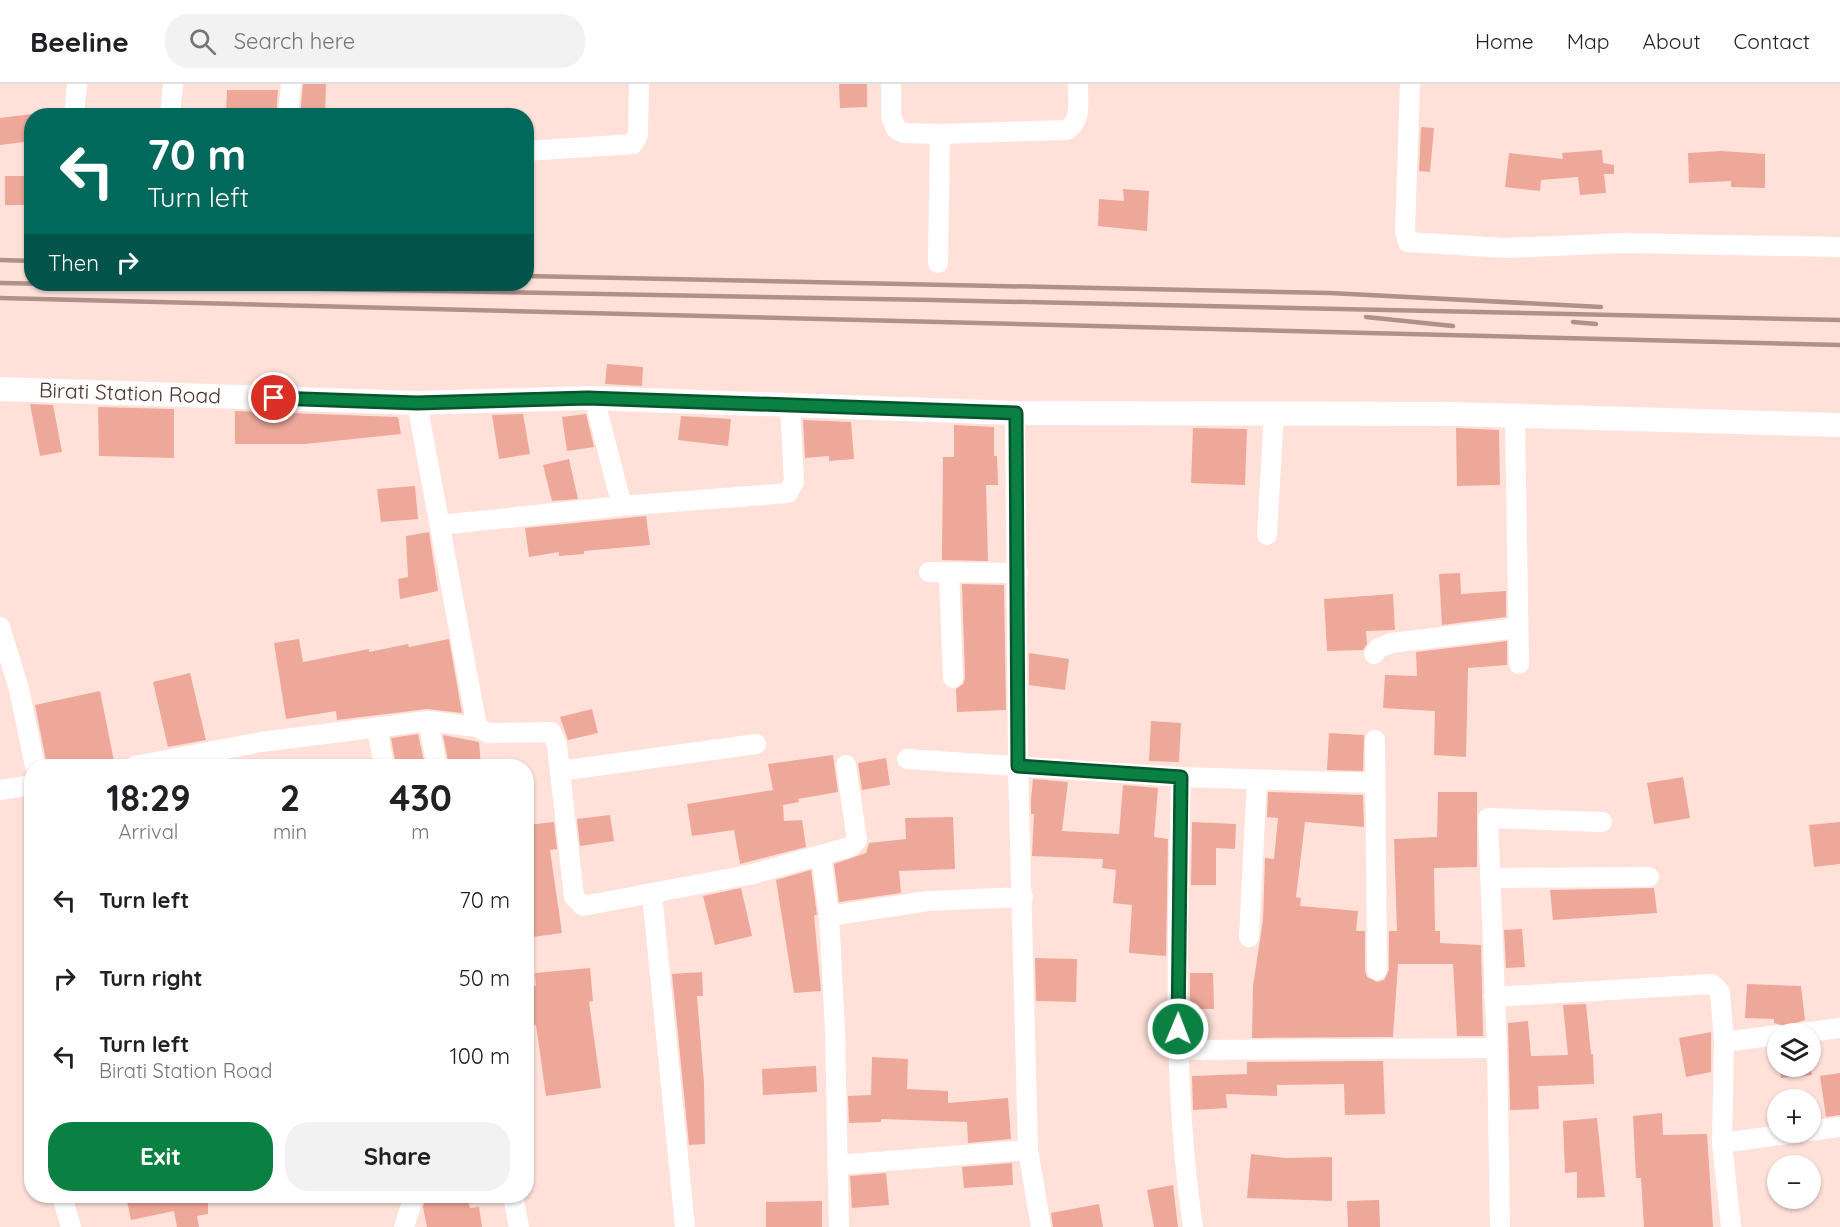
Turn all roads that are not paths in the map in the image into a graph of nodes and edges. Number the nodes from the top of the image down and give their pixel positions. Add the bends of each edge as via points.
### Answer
1 (76, 84) edge
2 (173, 84) edge
3 (291, 84) edge
4 (639, 84) edge
5 (891, 84) edge
6 (1078, 84) edge
7 (1410, 84) edge
8 (74, 108) edge
9 (171, 108) edge
10 (289, 108) edge
11 (940, 134) junction
12 (534, 150) edge
13 (1840, 247) edge
14 (938, 263) dead end
15 (0, 389) edge
16 (594, 398) junction
17 (417, 403) junction
18 (790, 405) junction
19 (1016, 413) junction
20 (1274, 413) junction
21 (1515, 415) junction
22 (1840, 425) edge
23 (622, 506) junction
24 (440, 525) junction
25 (1267, 535) dead end
26 (929, 572) dead end
27 (949, 573) junction
28 (1018, 573) junction
29 (0, 627) edge
30 (1518, 628) junction
31 (1374, 654) dead end
32 (1519, 664) dead end
33 (954, 678) dead end
34 (428, 721) junction
35 (477, 727) junction
36 (377, 729) junction
37 (1375, 740) dead end
38 (756, 744) dead end
39 (221, 758) edge
40 (34, 759) edge
41 (383, 759) edge
42 (436, 759) edge
43 (908, 759) dead end
44 (846, 765) dead end
45 (1018, 766) junction
46 (561, 771) junction
47 (1181, 777) junction
48 (1257, 780) junction
49 (1375, 783) junction
50 (24, 786) edge
51 (0, 790) edge
52 (1602, 822) dead end
53 (821, 855) junction
54 (1649, 877) dead end
55 (1490, 878) junction
56 (652, 894) junction
57 (1023, 897) junction
58 (829, 916) junction
59 (1250, 937) dead end
60 (1377, 970) dead end
61 (1494, 997) junction
62 (1840, 1028) edge
63 (1821, 1030) edge
64 (1767, 1036) edge
65 (1724, 1042) junction
66 (1497, 1048) junction
67 (1178, 1050) junction
68 (1840, 1127) edge
69 (1821, 1130) edge
70 (1767, 1137) edge
71 (1722, 1143) junction
72 (1028, 1150) junction
73 (837, 1165) junction
74 (64, 1203) edge
75 (410, 1203) edge
76 (514, 1203) edge
77 (399, 1226) edge
78 (71, 1227) edge
79 (519, 1227) edge
80 (685, 1227) edge
81 (839, 1227) edge
82 (1041, 1227) edge
83 (1193, 1227) edge
84 (1500, 1227) edge
85 (1731, 1227) edge

1 - 8 street
2 - 9 street
3 - 10 street
4 - 12 street via 638,135 633,144
5 - 11 street via 891,116 896,129 903,133
6 - 11 street via 1077,119 1067,130
7 - 13 street via 1405,231 1408,242 1505,248 1623,243
11 - 14 street
15 - 17 street, Birati Station Road
16 - 17 street, Birati Station Road
16 - 18 street, Birati Station Road
16 - 23 street
17 - 24 street
18 - 19 street, Birati Station Road
18 - 23 street via 794,482 788,494
19 - 20 street, Birati Station Road
19 - 28 street
20 - 21 street, Birati Station Road
20 - 25 street
21 - 22 street, Birati Station Road
21 - 30 street
23 - 24 street
24 - 35 street
26 - 27 street
27 - 28 street
27 - 33 street
28 - 45 street
29 - 40 street via 19,688
30 - 31 street via 1391,643
30 - 32 street
34 - 35 street
34 - 36 street
34 - 42 street
35 - 46 street via 488,733 551,732
36 - 39 street via 261,742
36 - 41 street
37 - 49 street
38 - 46 street
43 - 45 street
44 - 53 street via 857,840 850,847
45 - 47 street
45 - 57 street
46 - 56 street via 574,897 583,906
47 - 48 street
47 - 67 street
48 - 49 street
48 - 59 street
49 - 60 street
50 - 51 street
52 - 55 street via 1488,818
53 - 56 street via 753,874
53 - 58 street
54 - 55 street
55 - 61 street
56 - 80 street
57 - 58 street via 928,901
57 - 72 street
58 - 73 street
61 - 65 street via 1712,984 1720,992
61 - 66 street
62 - 63 street
64 - 65 street
65 - 71 street
66 - 67 street
66 - 84 street
67 - 83 street
68 - 69 street
70 - 71 street
71 - 85 street
72 - 73 street
72 - 82 street
73 - 81 street
74 - 78 street
75 - 77 street
76 - 79 street

